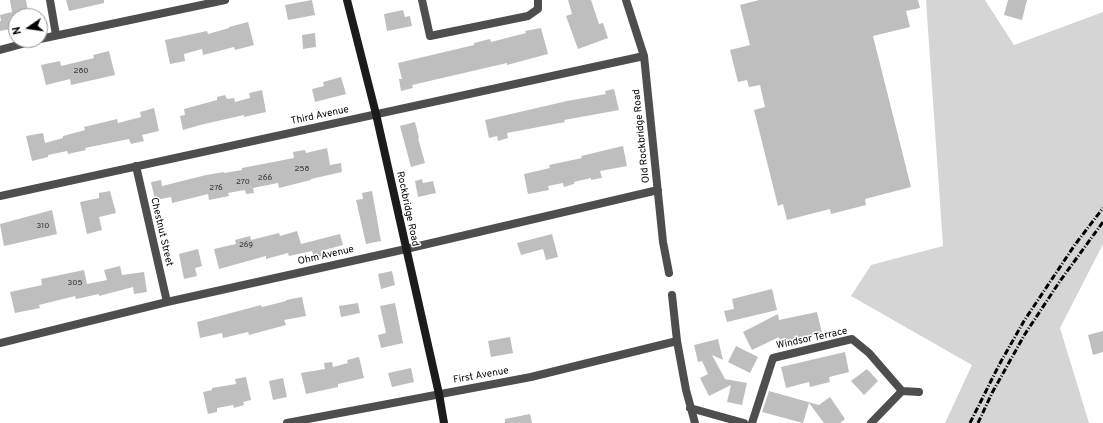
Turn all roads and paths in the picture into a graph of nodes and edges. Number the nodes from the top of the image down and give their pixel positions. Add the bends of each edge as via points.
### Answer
1 (50, 0) edge
2 (225, 0) edge
3 (347, 0) edge
4 (422, 0) edge
5 (538, 0) edge
6 (626, 0) edge
7 (56, 35) junction
8 (48, 37) edge
9 (644, 56) junction
10 (376, 114) junction
11 (136, 166) junction
12 (658, 190) junction
13 (0, 196) edge
14 (406, 249) junction
15 (669, 273) dead end
16 (672, 295) dead end
17 (167, 302) junction
18 (678, 341) junction
19 (0, 343) edge
20 (902, 391) junction
21 (919, 392) dead end
22 (439, 394) junction
23 (690, 408) junction
24 (287, 423) edge
25 (444, 423) edge
26 (695, 423) edge
27 (744, 423) edge
28 (752, 423) edge
29 (871, 423) edge

1 - 7 street
2 - 7 street
3 - 10 street, Rockbridge Road
4 - 5 street via 430,36 528,16 538,9
6 - 9 street, Old Rockbridge Road
7 - 8 street
9 - 10 street, Third Avenue
9 - 12 street, Old Rockbridge Road
10 - 11 street, Third Avenue
10 - 14 street, Rockbridge Road
11 - 13 street, Third Avenue
11 - 17 street, Chestnut Street
12 - 14 street, Ohm Avenue
12 - 15 street, Old Rockbridge Road
14 - 17 street, Ohm Avenue
14 - 22 street, Rockbridge Road
16 - 18 street
17 - 19 street, Ohm Avenue
18 - 22 street, First Avenue via 554,372
18 - 23 street
20 - 21 street
20 - 28 street, Windsor Terrace via 869,353 852,339 773,358
20 - 29 street
22 - 24 street, First Avenue
22 - 25 street, Rockbridge Road
23 - 26 street
23 - 27 street

